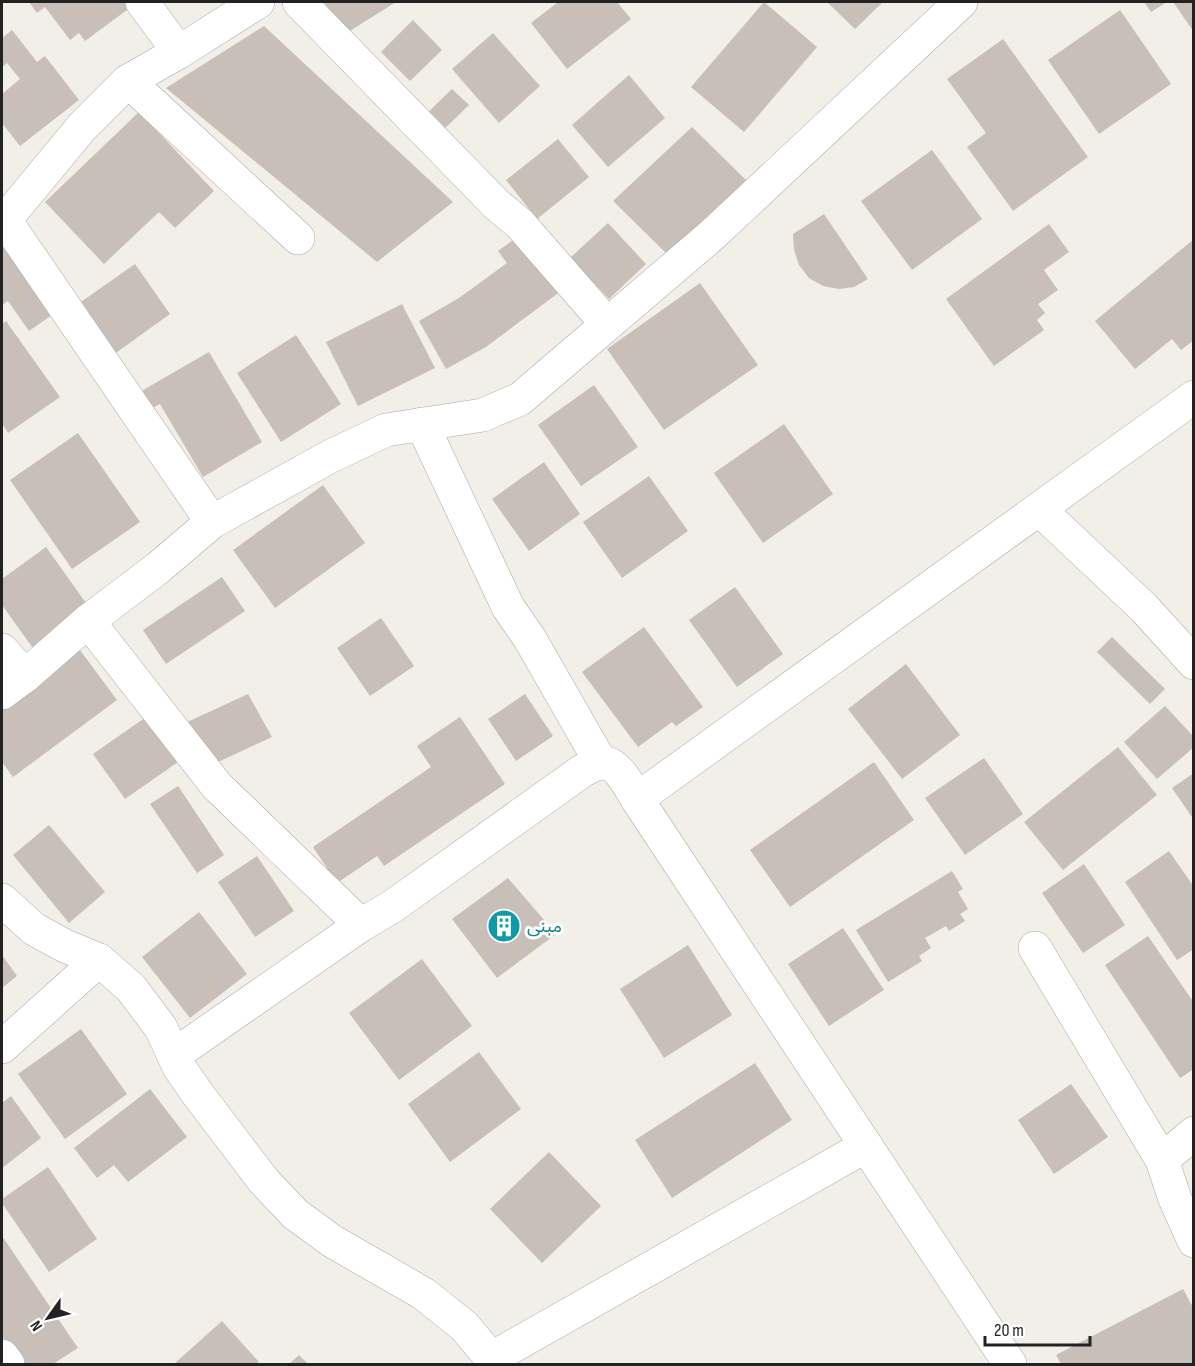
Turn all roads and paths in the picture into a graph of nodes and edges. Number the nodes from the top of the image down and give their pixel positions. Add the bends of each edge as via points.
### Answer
1 (142, 2) edge
2 (258, 2) edge
3 (299, 2) edge
4 (961, 2) edge
5 (179, 52) junction
6 (128, 81) junction
7 (3, 222) edge
8 (298, 238) dead end
9 (607, 324) junction
10 (1194, 397) edge
11 (422, 424) junction
12 (1039, 509) junction
13 (212, 522) junction
14 (88, 621) junction
15 (2, 650) edge
16 (1194, 663) edge
17 (13, 685) edge
18 (601, 763) junction
19 (637, 799) junction
20 (2, 900) edge
21 (361, 925) junction
22 (1035, 948) dead end
23 (99, 960) junction
24 (2, 1047) edge
25 (174, 1055) junction
26 (1194, 1133) edge
27 (866, 1146) junction
28 (1162, 1160) junction
29 (1194, 1242) edge
30 (2, 1356) edge
31 (494, 1361) edge
32 (8, 1365) edge
33 (1010, 1365) edge

1 - 5 street
2 - 5 street
3 - 9 street via 520,224
4 - 9 street via 712,235
5 - 6 street
6 - 7 street via 82,127
6 - 8 street
7 - 13 street
9 - 11 street via 520,399 483,415
10 - 12 street
11 - 13 street via 386,430
11 - 18 street via 508,607
12 - 16 street via 1144,608
12 - 19 street
13 - 14 street
14 - 17 street
14 - 21 street via 217,786
15 - 17 street
18 - 19 street via 617,769
18 - 21 street via 582,771
19 - 27 street
20 - 23 street via 34,928
21 - 25 street
22 - 28 street
23 - 24 street
23 - 25 street via 145,1005
25 - 31 street via 223,1128 295,1214 332,1241 424,1294 464,1326
26 - 28 street
27 - 31 street
27 - 33 street
28 - 29 street
30 - 32 street

